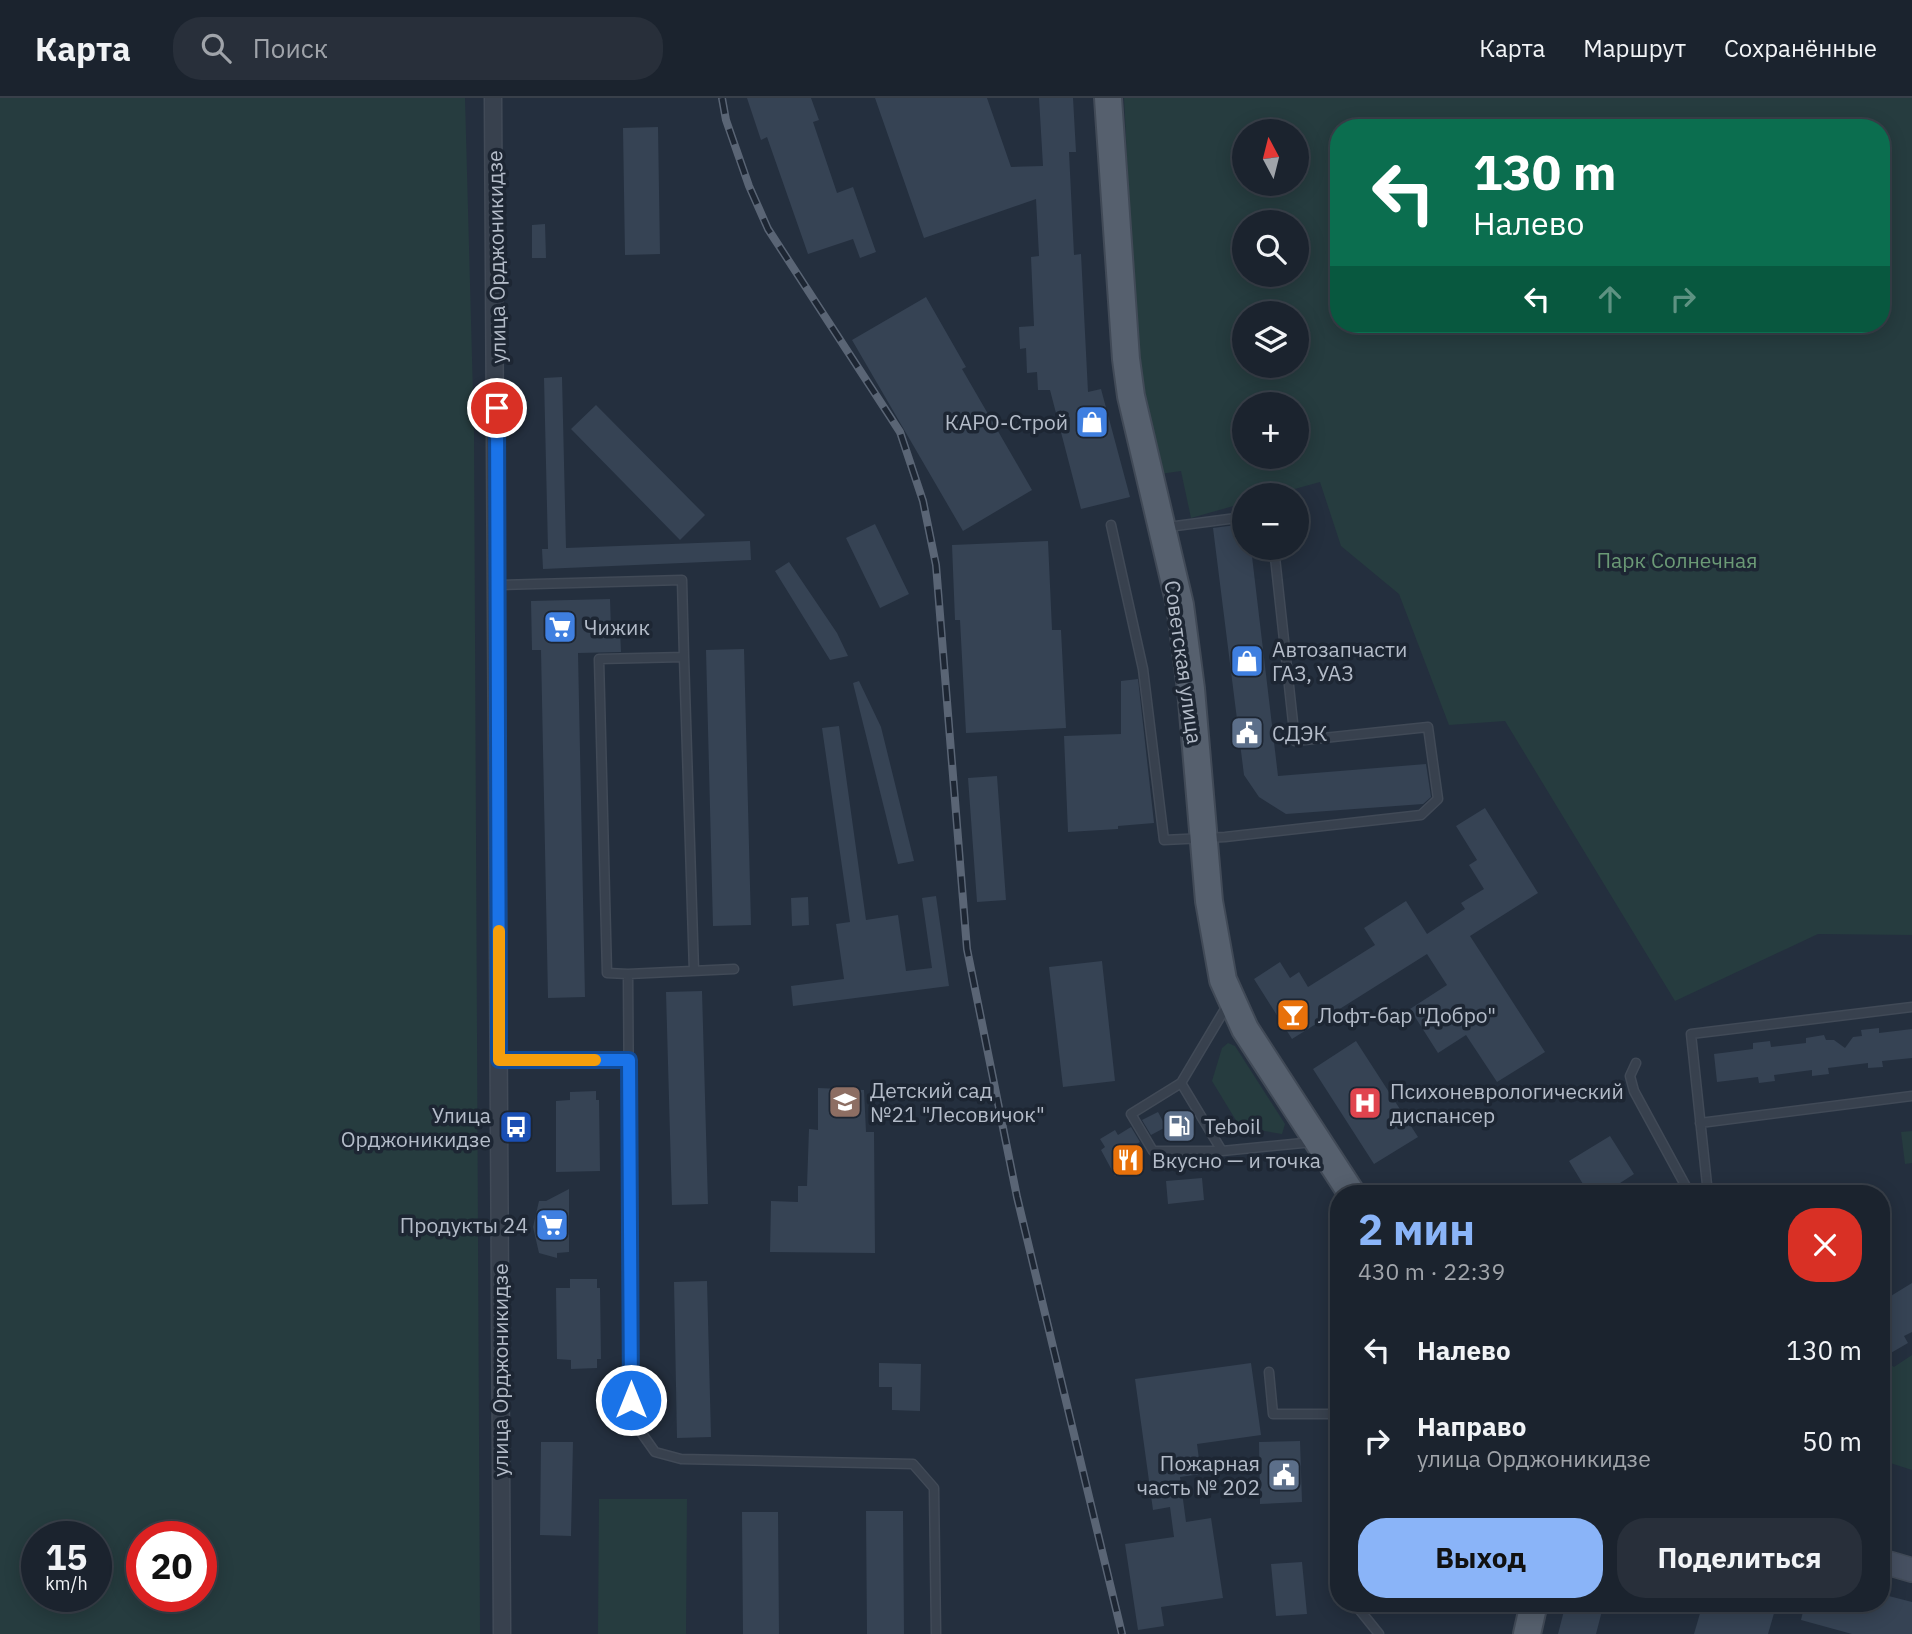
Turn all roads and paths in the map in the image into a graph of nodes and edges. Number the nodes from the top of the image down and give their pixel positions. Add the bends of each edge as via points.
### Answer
1 (493, 98) edge
2 (1108, 98) edge
3 (1232, 519) edge
4 (1111, 525) dead end
5 (1162, 528) junction
6 (1275, 560) edge
7 (498, 585) junction
8 (684, 657) junction
9 (1203, 839) junction
10 (734, 969) dead end
11 (694, 971) junction
12 (628, 974) junction
13 (1230, 1002) junction
14 (1912, 1007) edge
15 (499, 1060) junction
16 (629, 1060) junction
17 (1636, 1063) dead end
18 (1181, 1083) junction
19 (1912, 1096) edge
20 (1700, 1123) junction
21 (1317, 1141) junction
22 (1222, 1151) junction
23 (1346, 1185) edge
24 (1685, 1185) edge
25 (1707, 1185) edge
26 (1269, 1372) dead end
27 (1330, 1415) edge
28 (1890, 1564) edge
29 (1912, 1570) edge
30 (1361, 1612) edge
31 (1532, 1612) edge
32 (502, 1634) edge
33 (936, 1634) edge
34 (1379, 1634) edge
35 (1527, 1634) edge

1 - 7 street, улица Орджоникидзе
2 - 5 main road, Советская улица via 1126,359
3 - 5 lane
4 - 9 lane via 1143,669 1164,839
5 - 9 main road, Советская улица via 1181,619
6 - 9 lane via 1295,741 1428,727 1438,799 1421,815
7 - 8 lane via 682,580
7 - 15 street, улица Орджоникидзе
8 - 11 lane
8 - 12 lane via 599,659 607,973
9 - 13 main road, Советская улица via 1217,955
10 - 11 lane
11 - 12 lane
12 - 16 lane
13 - 18 lane
13 - 21 main road, Советская улица
14 - 20 lane via 1691,1034
15 - 16 lane
15 - 32 street, улица Орджоникидзе
16 - 33 lane via 631,1400 638,1428 655,1452 681,1459 913,1464 934,1488
17 - 24 lane via 1630,1076 1634,1091
18 - 22 lane
18 - 22 lane via 1131,1114 1153,1151
19 - 20 lane
20 - 25 lane
21 - 22 lane
21 - 23 main road, Советская улица
26 - 27 lane via 1273,1414
28 - 29 main road
30 - 34 lane
31 - 35 main road

